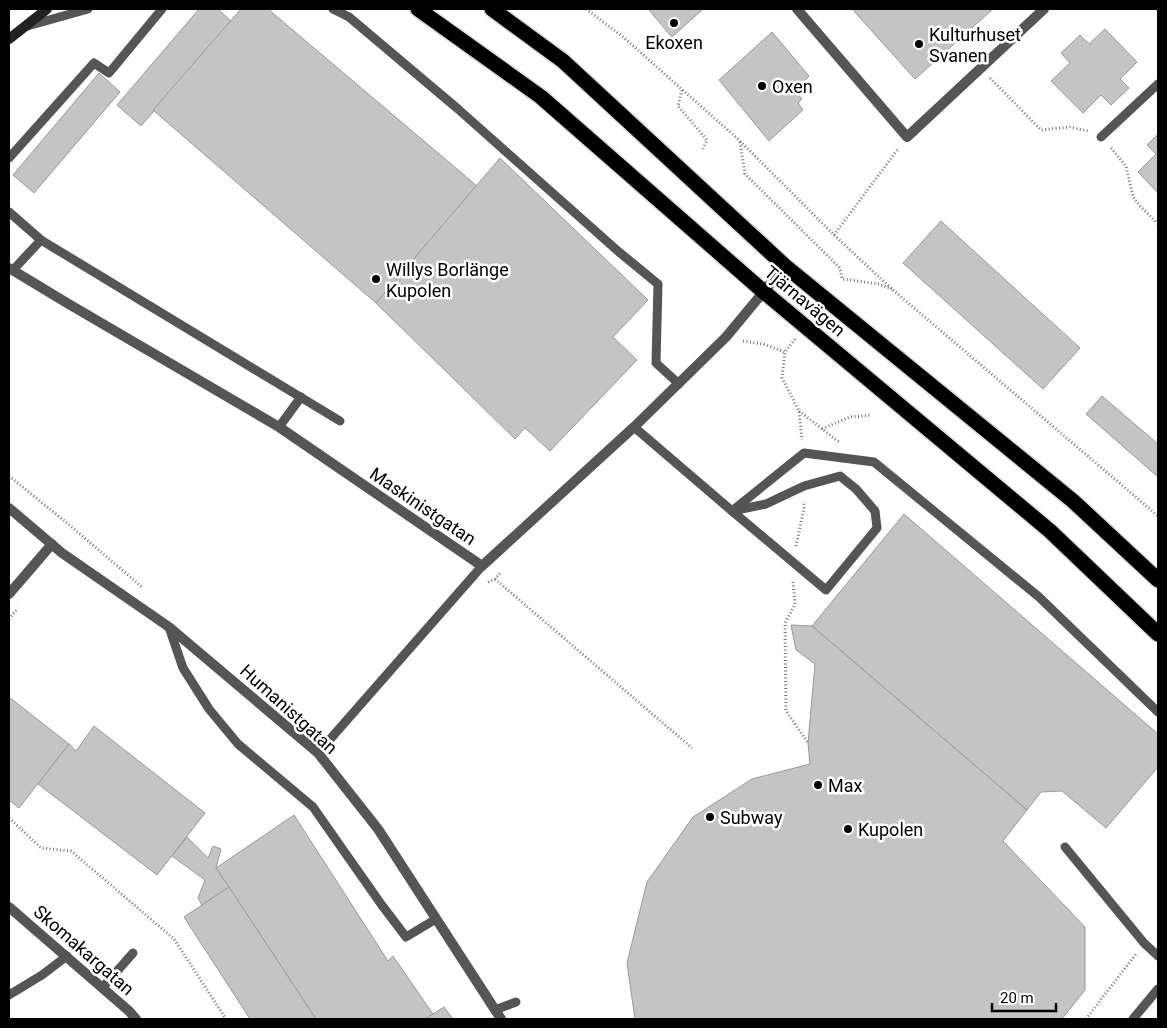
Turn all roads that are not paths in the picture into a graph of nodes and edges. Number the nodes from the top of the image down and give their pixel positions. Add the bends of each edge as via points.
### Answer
1 (46, 9) edge
2 (88, 9) edge
3 (162, 9) edge
4 (334, 9) edge
5 (418, 9) edge
6 (492, 9) edge
7 (797, 9) edge
8 (1044, 9) edge
9 (22, 28) junction
10 (9, 40) edge
11 (1158, 84) edge
12 (1101, 138) road end
13 (9, 158) edge
14 (9, 212) edge
15 (41, 240) junction
16 (785, 266) junction
17 (11, 269) edge
18 (764, 292) junction
19 (679, 384) junction
20 (301, 397) junction
21 (340, 421) dead end
22 (280, 427) junction
23 (634, 427) junction
24 (9, 508) edge
25 (732, 510) junction
26 (52, 544) junction
27 (482, 566) junction
28 (1158, 580) edge
29 (9, 594) edge
30 (169, 627) junction
31 (1158, 634) edge
32 (1158, 712) edge
33 (318, 753) junction
34 (1065, 847) dead end
35 (9, 907) edge
36 (436, 919) junction
37 (133, 953) dead end
38 (67, 956) junction
39 (1158, 956) edge
40 (102, 987) junction
41 (1158, 989) edge
42 (9, 995) edge
43 (516, 1002) dead end
44 (495, 1010) junction
45 (136, 1019) edge
46 (502, 1019) edge
47 (1133, 1019) edge

1 - 9 street
2 - 9 lane
3 - 13 lane via 109,73 94,63
4 - 19 lane via 349,16 658,284 656,363
5 - 18 highway, Tjärnavägen via 541,97
6 - 16 highway, Tjärnavägen via 563,61
7 - 8 street via 907,138
9 - 10 street
11 - 12 lane
14 - 15 lane
15 - 17 lane
15 - 20 lane
16 - 18 street, Maskinistgatan
16 - 28 highway, Tjärnavägen via 1073,501
17 - 22 street, Maskinistgatan
18 - 19 street, Maskinistgatan via 726,337
18 - 31 highway, Tjärnavägen via 1050,531
19 - 23 street, Maskinistgatan
20 - 21 lane
20 - 22 lane
22 - 27 street, Maskinistgatan
23 - 25 lane
23 - 27 street, Maskinistgatan
24 - 26 street, Humanistgatan
25 - 25 lane via 766,504 804,486 840,476 875,511 877,528 826,590
25 - 32 lane via 804,453 874,462 1039,597
26 - 29 street
26 - 30 street, Humanistgatan
27 - 33 lane
30 - 33 street, Humanistgatan
30 - 36 lane via 183,668 209,709 238,744 314,807 406,937
33 - 36 street, Humanistgatan via 378,829
34 - 39 lane
35 - 38 street, Skomakargatan
36 - 44 street, Humanistgatan
37 - 40 lane
38 - 40 street, Skomakargatan
38 - 42 lane
40 - 45 street, Skomakargatan
41 - 47 lane
43 - 44 lane
44 - 46 street, Humanistgatan

